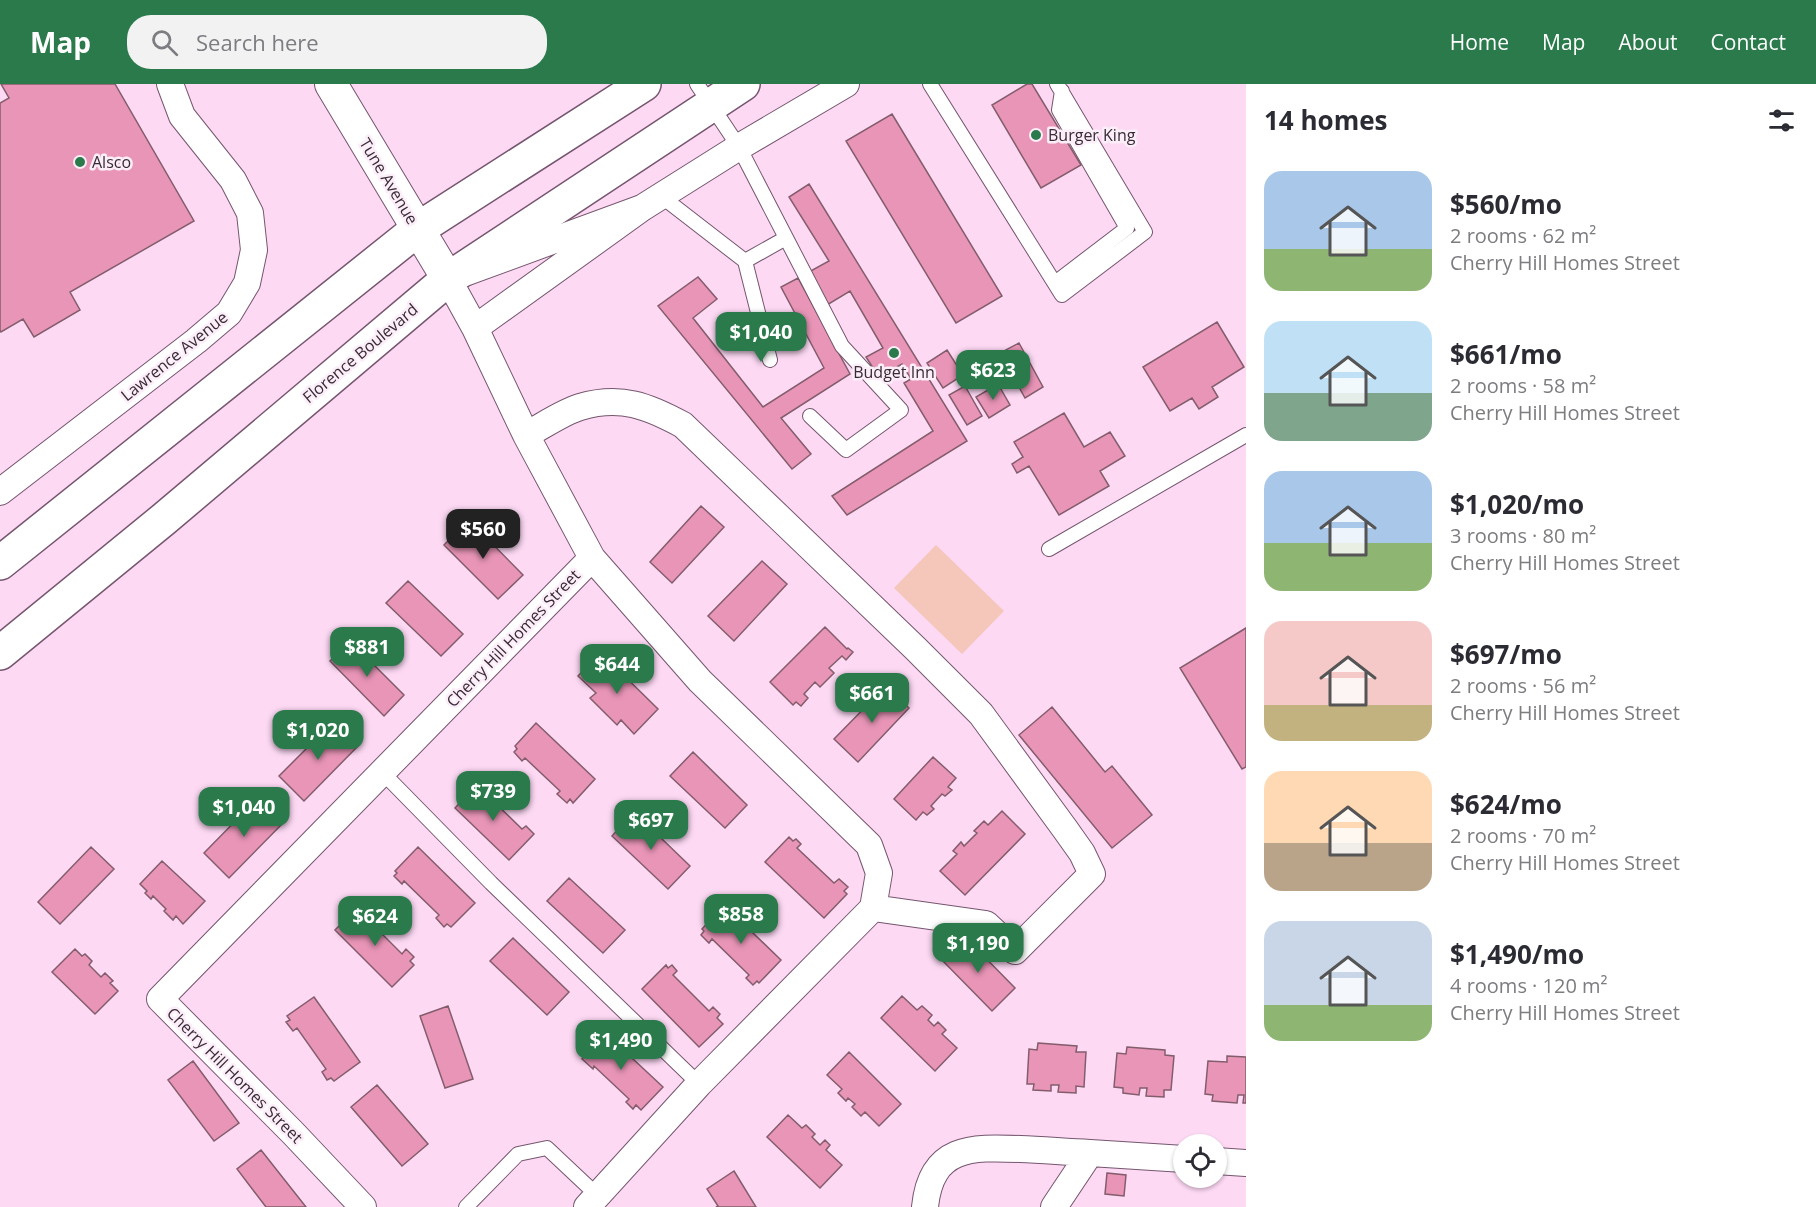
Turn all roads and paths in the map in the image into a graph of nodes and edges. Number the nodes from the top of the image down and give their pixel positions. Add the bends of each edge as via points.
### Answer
1 (170, 84) edge
2 (331, 84) edge
3 (644, 84) edge
4 (743, 84) edge
5 (846, 84) edge
6 (930, 84) edge
7 (1060, 87) edge
8 (704, 95) edge
9 (739, 147) junction
10 (651, 202) junction
11 (418, 229) junction
12 (786, 238) junction
13 (745, 261) junction
14 (448, 279) junction
15 (476, 328) junction
16 (771, 360) dead end
17 (810, 416) dead end
18 (526, 435) junction
19 (1246, 435) edge
20 (0, 492) edge
21 (1049, 549) dead end
22 (592, 558) junction
23 (0, 563) edge
24 (0, 653) edge
25 (382, 772) junction
26 (873, 908) junction
27 (699, 1084) junction
28 (1090, 1153) junction
29 (1173, 1158) edge
30 (1227, 1162) edge
31 (1246, 1163) edge
32 (598, 1203) edge
33 (363, 1207) edge
34 (466, 1207) edge
35 (925, 1207) edge
36 (1054, 1207) edge

1 - 20 street, Lawrence Avenue via 182,116 233,180 250,213 254,250 247,283 229,313
2 - 11 street, Tune Avenue
3 - 11 highway
4 - 8 highway, Florence Boulevard
5 - 9 street
6 - 7 lane via 1062,295 1145,232
8 - 9 lane
8 - 14 highway, Florence Boulevard
9 - 10 street
9 - 12 lane
10 - 13 lane
10 - 14 street
10 - 15 street
11 - 14 street, Tune Avenue
11 - 23 highway
12 - 13 lane
12 - 17 lane via 842,346 901,410 846,450
13 - 16 lane
14 - 15 street
14 - 24 highway, Florence Boulevard
15 - 18 street
18 - 22 street
18 - 26 street via 579,407 608,402 634,403 683,425 981,714 1082,853 1092,874 1015,951 986,924
19 - 21 lane
22 - 25 street, Cherry Hill Homes Street
22 - 26 street, Cherry Hill Homes Street via 700,681 868,845 879,873
25 - 27 lane
25 - 33 street, Cherry Hill Homes Street via 160,999
26 - 27 street
27 - 32 street
28 - 29 street
28 - 35 street via 985,1147 966,1150 949,1158 935,1172
28 - 36 street
30 - 31 street
32 - 34 lane via 548,1148 518,1154

